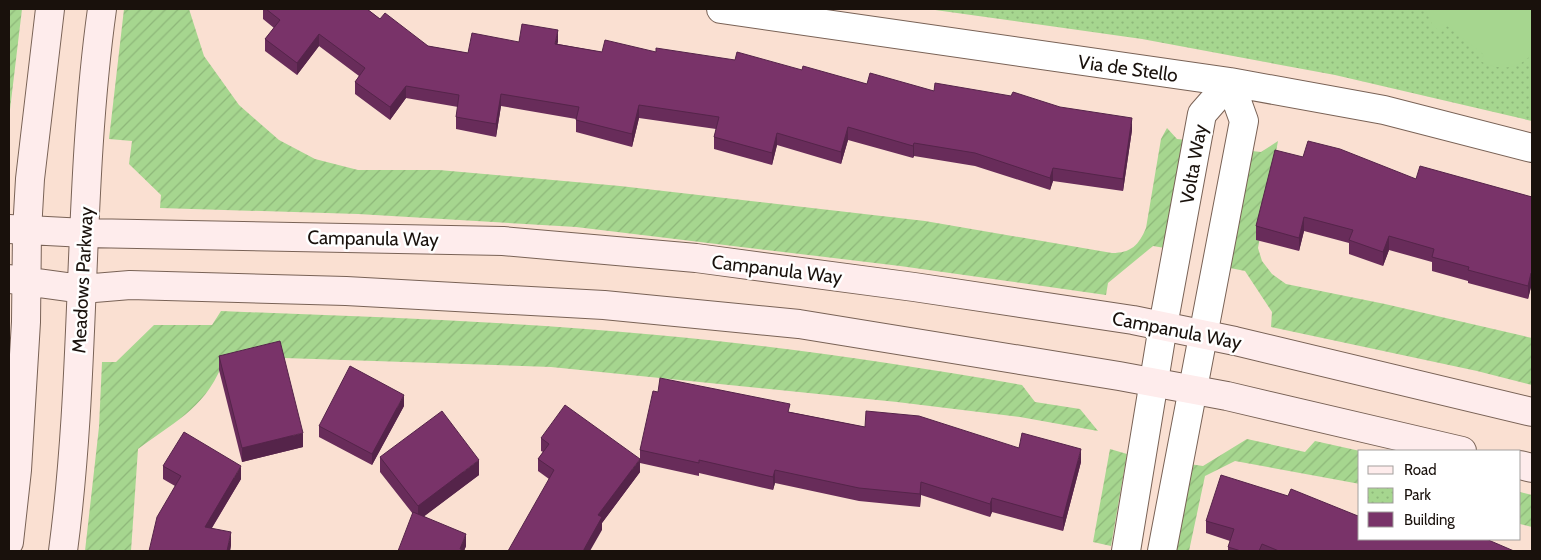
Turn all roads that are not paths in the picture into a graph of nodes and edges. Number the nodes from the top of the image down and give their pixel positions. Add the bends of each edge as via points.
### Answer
1 (50, 9) edge
2 (102, 9) edge
3 (721, 9) edge
4 (817, 15) edge
5 (1230, 82) junction
6 (1532, 148) edge
7 (18, 230) edge
8 (85, 233) junction
9 (18, 280) edge
10 (82, 289) junction
11 (1163, 326) junction
12 (1203, 334) junction
13 (1154, 383) junction
14 (1192, 390) junction
15 (1532, 412) edge
16 (1458, 450) edge
17 (9, 542) edge
18 (63, 551) edge
19 (1126, 551) edge
20 (1162, 551) edge

1 - 7 street via 30,179
2 - 8 street, Meadows Parkway via 92,78
3 - 4 street, Via de Stello
4 - 5 street, Via de Stello
5 - 6 street, Via de Stello via 1384,110
5 - 11 street, Volta Way via 1202,114
5 - 12 street via 1244,121
7 - 8 street, Campanula Way
7 - 9 street
8 - 10 street, Meadows Parkway
8 - 11 street, Campanula Way via 522,243 696,258 914,287
9 - 10 street
9 - 17 street via 17,470
10 - 13 street via 130,285 346,291 604,305 799,324
10 - 18 street, Meadows Parkway via 72,484
11 - 12 street, Campanula Way
11 - 13 street, Volta Way
12 - 14 street
12 - 15 street, Campanula Way
13 - 14 street
13 - 19 street, Volta Way
14 - 16 street
14 - 20 street

